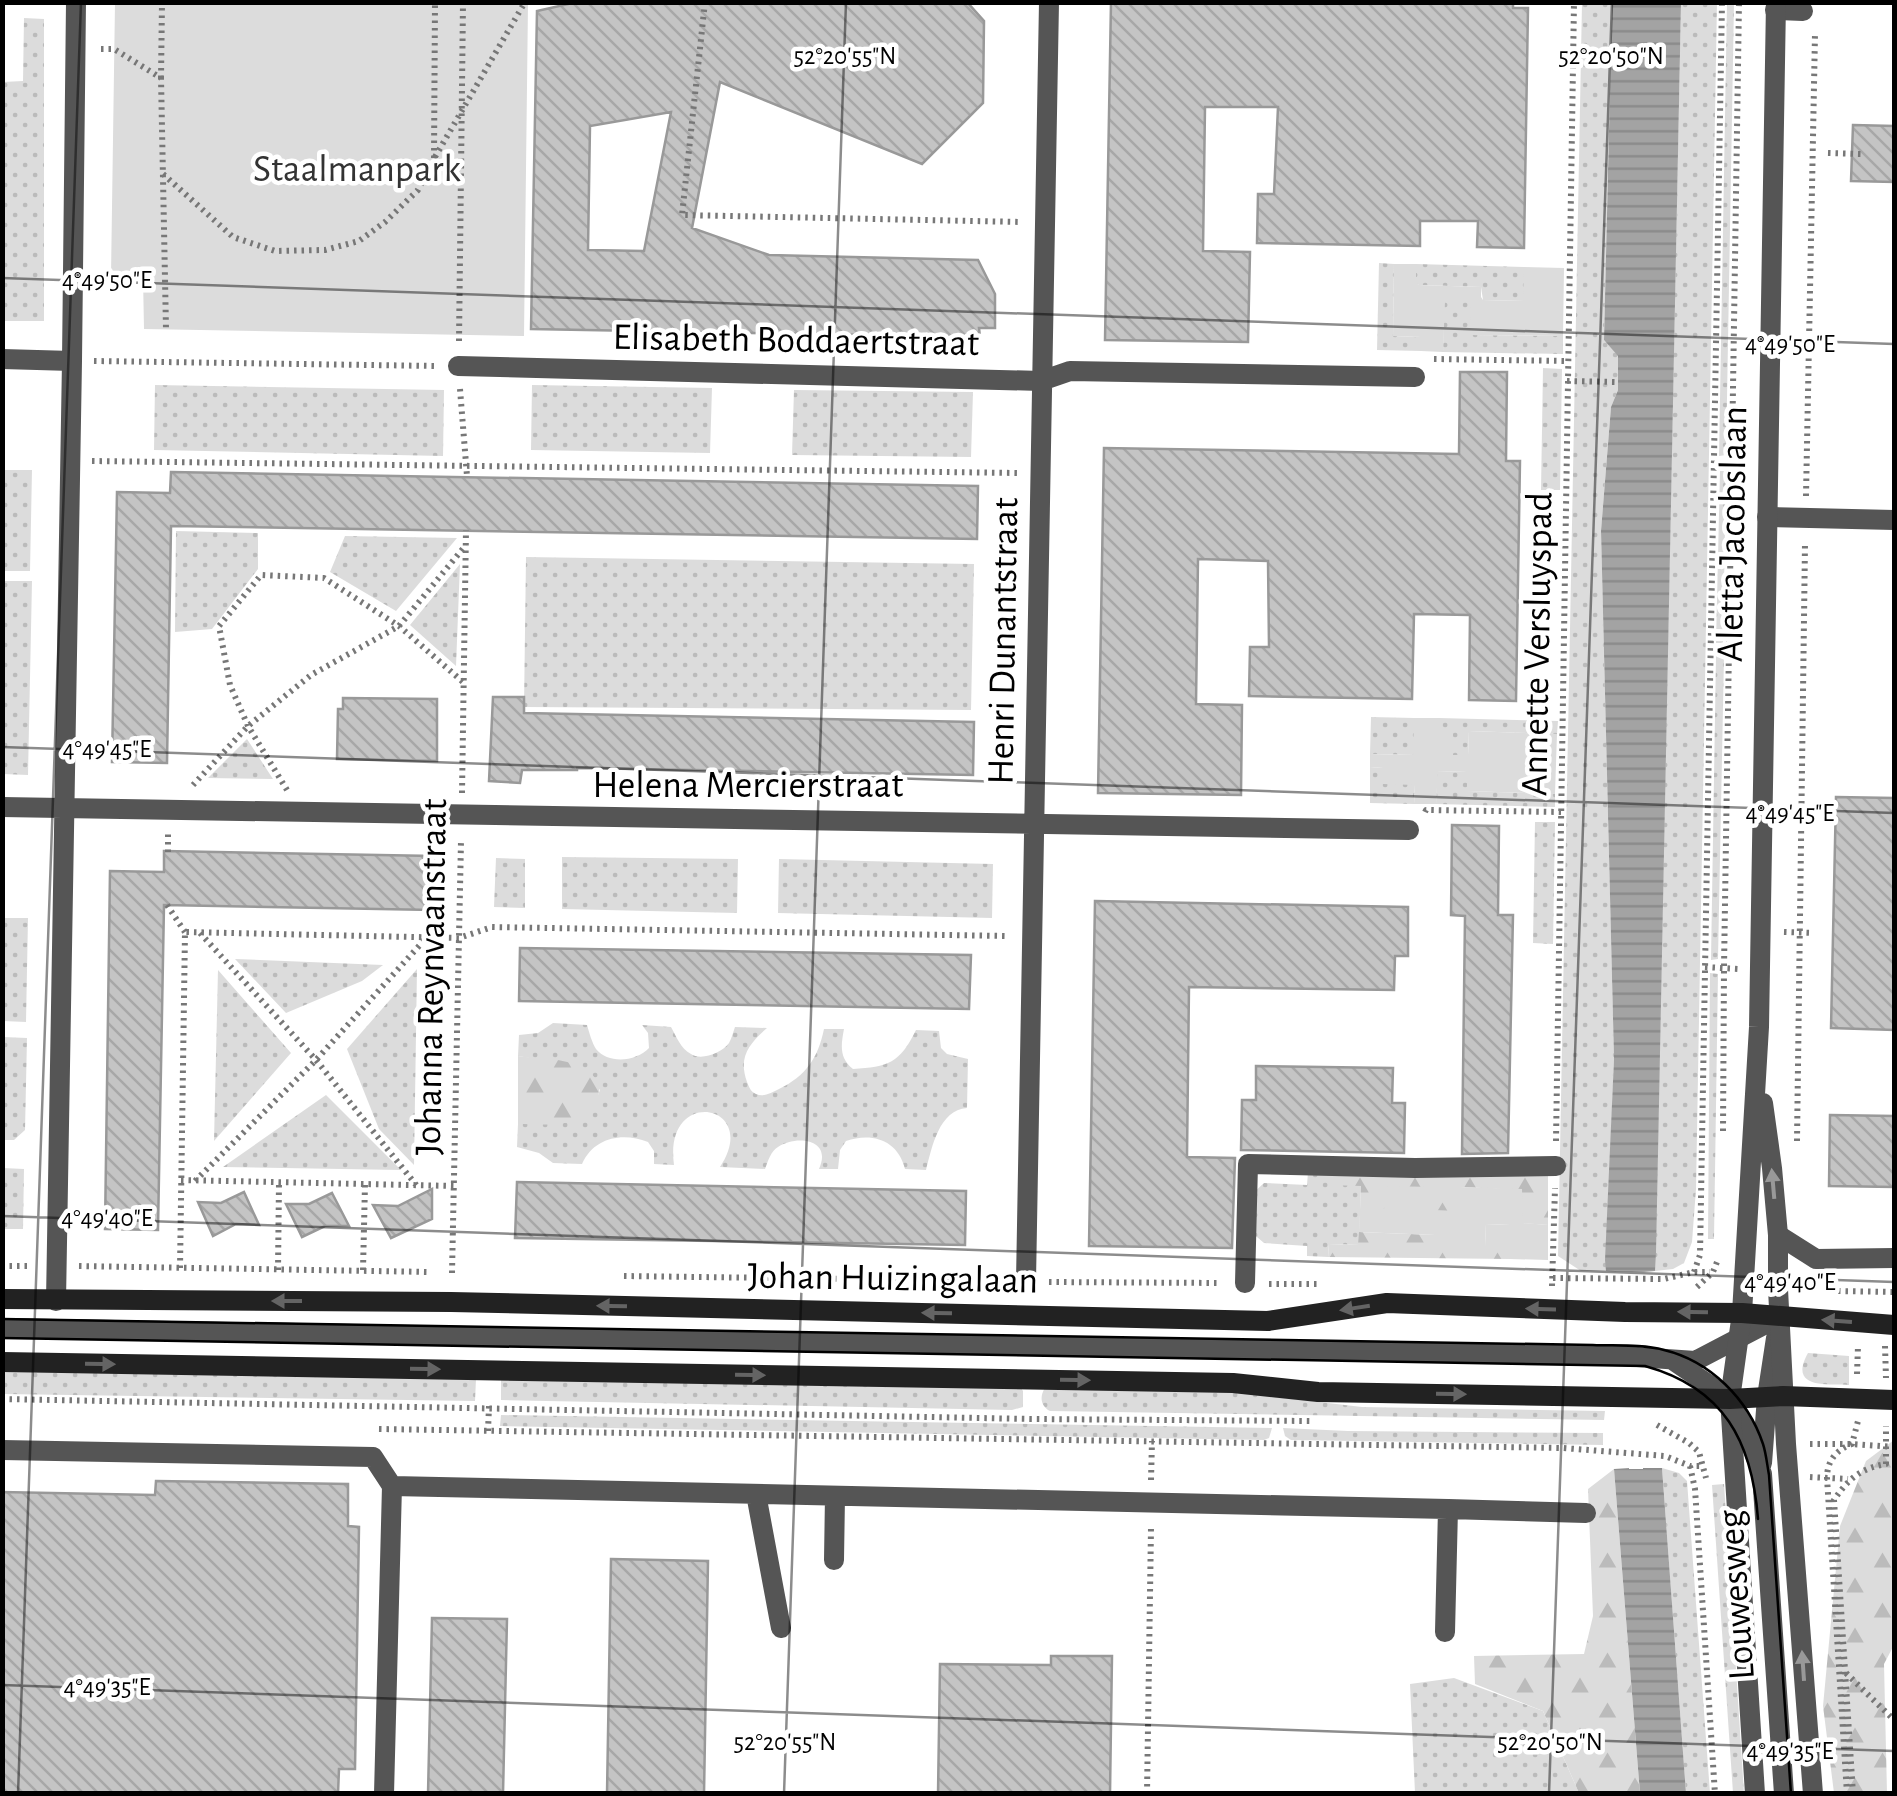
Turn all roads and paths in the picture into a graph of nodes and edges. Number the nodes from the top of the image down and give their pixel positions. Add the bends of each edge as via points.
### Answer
1 (76, 2) edge
2 (162, 2) edge
3 (435, 2) edge
4 (463, 2) edge
5 (526, 2) edge
6 (705, 2) edge
7 (1049, 2) edge
8 (1574, 2) edge
9 (1722, 2) edge
10 (1739, 2) edge
11 (1776, 6) edge
12 (1804, 11) dead end
13 (1814, 34) dead end
14 (74, 49) junction
15 (160, 78) junction
16 (462, 109) junction
17 (1828, 153) dead end
18 (1861, 154) dead end
19 (434, 158) junction
20 (163, 174) junction
21 (1045, 223) junction
22 (166, 330) dead end
23 (2, 359) edge
24 (72, 360) junction
25 (1568, 361) junction
26 (458, 366) junction
27 (1415, 377) joint
28 (1042, 380) junction
29 (1567, 382) junction
30 (1618, 382) dead end
31 (70, 460) junction
32 (1732, 462) junction
33 (1714, 463) junction
34 (466, 465) junction
35 (1040, 473) junction
36 (467, 476) dead end
37 (1766, 517) junction
38 (1805, 517) junction
39 (1894, 520) edge
40 (466, 530) dead end
41 (466, 546) junction
42 (400, 626) junction
43 (1711, 648) junction
44 (1730, 650) junction
45 (464, 683) junction
46 (248, 726) junction
47 (2, 808) edge
48 (64, 809) junction
49 (169, 810) junction
50 (1561, 812) junction
51 (302, 813) junction
52 (461, 817) junction
53 (1034, 821) junction
54 (1409, 830) joint
55 (167, 905) dead end
56 (185, 932) junction
57 (199, 932) junction
58 (1778, 932) dead end
59 (1800, 932) junction
60 (1813, 933) dead end
61 (428, 936) junction
62 (1032, 936) junction
63 (458, 938) junction
64 (1705, 967) junction
65 (1724, 968) junction
66 (1740, 969) dead end
67 (316, 1060) junction
68 (1757, 1066) junction
69 (1724, 1132) dead end
70 (1797, 1153) dead end
71 (1556, 1166) junction
72 (181, 1180) junction
73 (195, 1180) junction
74 (279, 1182) junction
75 (365, 1184) junction
76 (418, 1186) junction
77 (454, 1186) junction
78 (1778, 1236) junction
79 (1723, 1250) dead end
80 (1894, 1258) edge
81 (1816, 1259) junction
82 (58, 1265) junction
83 (180, 1268) junction
84 (278, 1270) junction
85 (362, 1270) junction
86 (1694, 1272) dead end
87 (610, 1276) dead end
88 (1552, 1278) junction
89 (1646, 1280) dead end
90 (1026, 1282) joint
91 (1245, 1283) dead end
92 (1552, 1287) dead end
93 (1696, 1288) dead end
94 (1885, 1292) dead end
95 (1894, 1292) edge
96 (2, 1299) edge
97 (56, 1301) junction
98 (1742, 1312) junction
99 (1780, 1316) junction
100 (1858, 1322) junction
101 (1894, 1325) edge
102 (2, 1328) edge
103 (1738, 1338) junction
104 (1672, 1360) junction
105 (2, 1362) edge
106 (1775, 1396) junction
107 (2, 1399) edge
108 (1730, 1399) junction
109 (1856, 1399) junction
110 (1894, 1400) edge
111 (1314, 1421) dead end
112 (1655, 1424) dead end
113 (375, 1430) dead end
114 (1152, 1442) junction
115 (1689, 1443) dead end
116 (1883, 1447) dead end
117 (1894, 1447) edge
118 (2, 1450) edge
119 (1690, 1466) junction
120 (1734, 1471) junction
121 (1762, 1474) junction
122 (1848, 1479) dead end
123 (392, 1486) junction
124 (756, 1494) junction
125 (836, 1496) junction
126 (1151, 1503) junction
127 (1448, 1509) junction
128 (1586, 1513) dead end
129 (834, 1560) dead end
130 (781, 1628) dead end
131 (1445, 1632) dead end
132 (1845, 1672) junction
133 (1894, 1720) edge
134 (384, 1794) edge
135 (1147, 1794) edge
136 (1715, 1794) edge
137 (1755, 1794) edge
138 (1784, 1794) edge
139 (1813, 1794) edge
140 (1850, 1794) edge

1 - 14 street
2 - 15 path
3 - 19 path
4 - 16 path
5 - 16 path
6 - 21 path via 682,215
7 - 21 street, Henri Dunantstraat
8 - 25 path, Annette Versluyspad
9 - 33 path
10 - 32 path
11 - 12 street
11 - 37 street, Aletta Jacobslaan
13 - 38 path
14 - 15 path via 114,49
14 - 24 street
15 - 20 path
16 - 19 path
16 - 26 path
17 - 18 path
19 - 20 path via 418,190 386,222 359,241 325,250 275,250 233,237
20 - 22 path
21 - 28 street, Henri Dunantstraat
23 - 24 street
24 - 26 path
24 - 31 street
25 - 27 path via 1433,359 1433,378
25 - 29 path, Annette Versluyspad
26 - 28 street, Elisabeth Boddaertstraat
26 - 34 path
27 - 28 street, Elisabeth Boddaertstraat via 1070,371
28 - 35 street, Henri Dunantstraat
29 - 30 path
29 - 50 path, Annette Versluyspad
31 - 34 path
31 - 48 street
32 - 33 path
32 - 44 path
33 - 43 path
34 - 35 path
34 - 36 path
35 - 53 street, Henri Dunantstraat
37 - 38 street
37 - 68 street, Aletta Jacobslaan
38 - 39 street
38 - 59 path
40 - 41 path, Johanna Reynvaanstraat
41 - 42 path
41 - 45 path, Johanna Reynvaanstraat
42 - 45 path
42 - 46 path via 310,676
42 - 46 path via 324,578 261,576 219,626 230,685
43 - 44 path
43 - 64 path
44 - 65 path
45 - 52 path, Johanna Reynvaanstraat
46 - 49 path
46 - 51 path
47 - 48 street, Helena Mercierstraat
48 - 49 street, Helena Mercierstraat
48 - 82 street
49 - 51 street, Helena Mercierstraat
50 - 54 path via 1426,810 1426,831
50 - 71 path, Annette Versluyspad
51 - 52 street, Helena Mercierstraat
52 - 53 street, Helena Mercierstraat
52 - 63 path, Johanna Reynvaanstraat
53 - 54 street, Helena Mercierstraat
53 - 62 street, Henri Dunantstraat
55 - 56 path
56 - 57 path
56 - 72 path
57 - 61 path
57 - 67 path
58 - 59 path
59 - 60 path
59 - 70 path
61 - 63 path
61 - 67 path
62 - 63 path via 492,927
62 - 90 street, Henri Dunantstraat
63 - 77 path, Johanna Reynvaanstraat
64 - 65 path
64 - 86 path via 1700,1255
65 - 66 path
65 - 69 path
67 - 73 path
67 - 76 path
78 -> 68 street, Aletta Jacobslaan
68 - 98 street, Aletta Jacobslaan
71 - 88 path, Annette Versluyspad
71 - 91 street via 1248,1164
72 - 73 path
72 - 83 path
73 - 74 path
74 - 75 path
74 - 84 path
75 - 76 path
75 - 85 path
76 - 77 path
77 - 85 path, Johanna Reynvaanstraat via 452,1273
78 - 81 street
78 - 99 street, Aletta Jacobslaan
79 - 93 path
80 - 81 street
81 - 100 path via 1830,1282 1858,1292
82 - 83 path
82 - 97 street
83 - 84 path
84 - 85 path
87 - 90 path
88 - 89 path
88 - 92 path, Annette Versluyspad
94 - 95 path
96 - 97 main road, Johan Huizingalaan
98 -> 97 main road, Johan Huizingalaan via 1387,1303 1268,1321 490,1302
98 - 99 main road, Johan Huizingalaan
98 - 103 street, Louwesweg
100 -> 99 main road, Johan Huizingalaan
99 - 103 street, Johan Huizingalaan
99 - 106 street, Aletta Jacobslaan
100 - 101 main road, Johan Huizingalaan
100 - 109 path
102 - 104 street, Johan Huizingalaan
103 - 104 street, Johan Huizingalaan via 1695,1361
103 - 108 street, Louwesweg
104 - 108 street, Johan Huizingalaan
105 -> 108 main road
106 - 108 main road
106 - 109 main road
106 - 121 street
139 -> 106 street, Louwesweg
107 - 111 path
108 - 120 street, Louwesweg
108 - 121 street, Louwesweg
109 - 110 main road
109 - 140 path via 1852,1444 1836,1452 1827,1469
112 - 115 path
113 - 114 path
114 - 119 path via 1563,1448 1665,1456
114 - 126 path
116 - 117 path
118 - 123 street via 373,1457
119 - 120 path
119 - 136 path
120 - 137 street, Louwesweg
121 - 138 street, Louwesweg
122 - 132 path via 1834,1500
123 - 124 street
123 - 134 street
124 - 125 street
124 - 130 street
125 - 126 street
125 - 129 street
126 - 127 street
126 - 135 path
127 - 128 street
127 - 131 street
132 - 133 path
132 - 140 path

